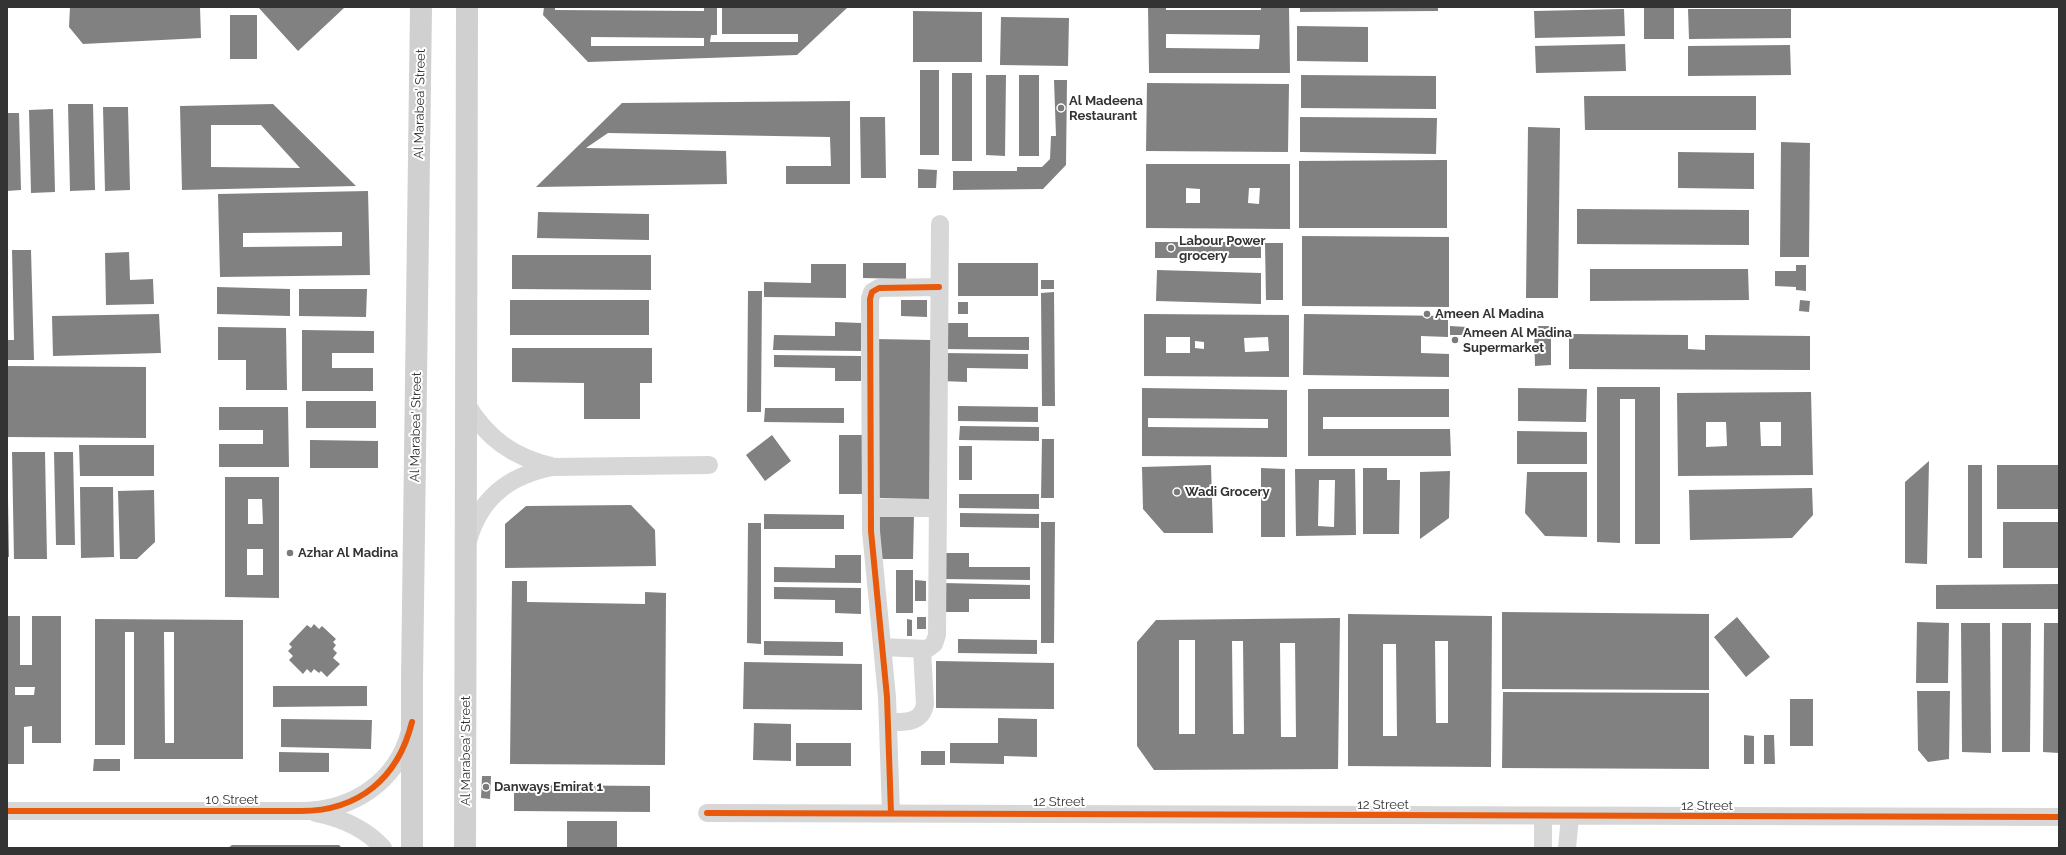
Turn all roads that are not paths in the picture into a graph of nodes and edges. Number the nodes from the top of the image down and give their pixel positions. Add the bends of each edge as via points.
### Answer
1 (421, 7) edge
2 (467, 7) edge
3 (940, 224) dead end
4 (939, 287) junction
5 (467, 405) junction
6 (709, 465) dead end
7 (553, 467) junction
8 (871, 508) junction
9 (938, 508) junction
10 (467, 548) junction
11 (882, 647) junction
12 (922, 650) junction
13 (412, 722) junction
14 (888, 722) junction
15 (7, 811) edge
16 (301, 812) junction
17 (707, 813) dead end
18 (891, 813) junction
19 (1543, 817) junction
20 (1570, 817) junction
21 (2059, 817) edge
22 (383, 848) edge
23 (412, 848) edge
24 (465, 848) edge
25 (1543, 848) edge
26 (1567, 848) edge

1 - 13 main road, Al Marabea' Street
2 - 5 main road, Al Marabea' Street
3 - 4 street
4 - 8 street via 878,288 870,295
4 - 9 street
5 - 7 street via 480,426 502,447 518,456
5 - 10 main road, Al Marabea' Street
6 - 7 street
7 - 10 street via 534,470 517,478 488,500 471,531
8 - 9 street
8 - 11 street via 872,554
9 - 12 street via 937,635 931,647
10 - 24 main road, Al Marabea' Street
11 - 12 street
11 - 14 street
12 - 14 street via 925,704 923,712 912,720
13 - 16 street, 10 Street via 398,759 371,790 345,804
13 - 23 main road, Al Marabea' Street
14 - 18 street
15 - 16 street, 10 Street
16 - 22 street, 10 Street via 334,818 349,824 364,832
17 - 18 street, 12 Street
18 - 19 street, 12 Street
19 - 20 street, 12 Street
19 - 25 street
20 - 21 street, 12 Street
20 - 26 street

